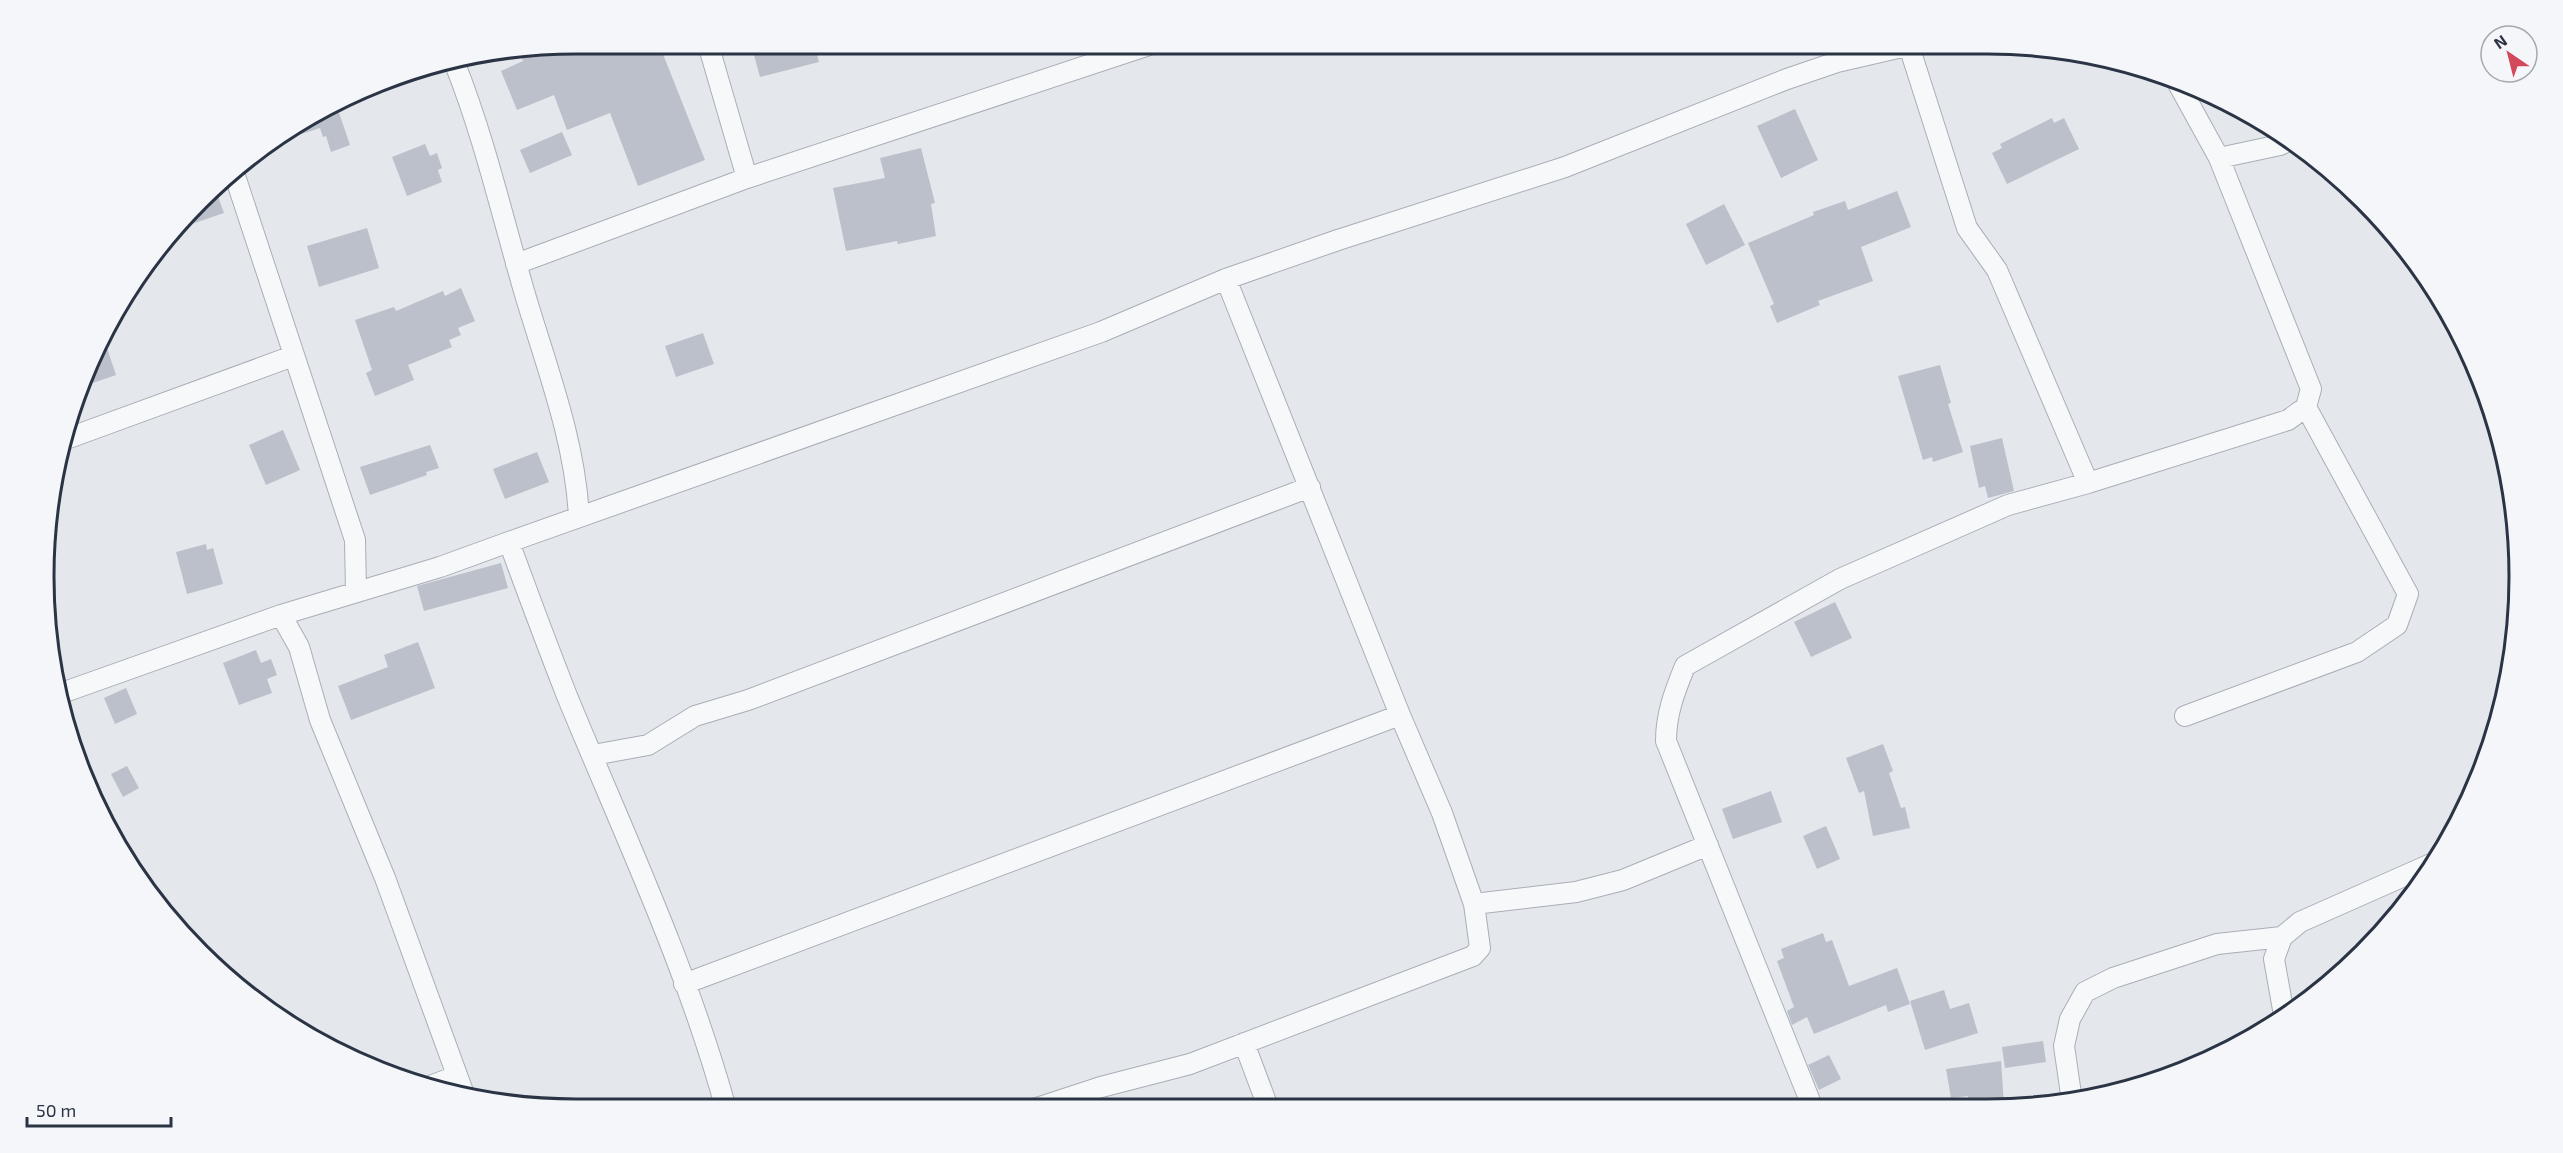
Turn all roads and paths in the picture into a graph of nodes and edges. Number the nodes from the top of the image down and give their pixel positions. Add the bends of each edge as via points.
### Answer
1 (711, 54) edge
2 (1122, 54) edge
3 (1872, 54) edge
4 (1915, 54) edge
5 (457, 68) edge
6 (2183, 93) edge
7 (2281, 145) edge
8 (2219, 158) junction
9 (747, 178) junction
10 (236, 180) edge
11 (516, 264) junction
12 (1226, 279) junction
13 (293, 356) junction
14 (2306, 407) junction
15 (73, 436) edge
16 (2088, 483) junction
17 (1310, 487) junction
18 (579, 517) junction
19 (509, 542) junction
20 (356, 592) junction
21 (281, 615) junction
22 (67, 691) edge
23 (1400, 715) junction
24 (2185, 716) dead end
25 (593, 755) junction
26 (1708, 845) junction
27 (2420, 869) edge
28 (1474, 904) junction
29 (2282, 937) junction
30 (684, 984) junction
31 (2283, 1007) edge
32 (1244, 1043) junction
33 (457, 1076) junction
34 (443, 1081) edge
35 (461, 1086) edge
36 (2072, 1092) edge
37 (723, 1099) edge
38 (1064, 1099) edge
39 (1265, 1099) edge
40 (1809, 1099) edge

1 - 9 street
2 - 9 street
3 - 12 street via 1787,79 1565,167
4 - 16 street via 1967,228 1997,270
5 - 11 street via 472,107
6 - 8 street
7 - 8 street
8 - 14 street via 2312,389
9 - 11 street
10 - 13 street
11 - 18 street via 569,437
12 - 17 street
12 - 18 street via 1101,332
13 - 15 street
13 - 20 street via 355,540
14 - 16 street via 2288,420
14 - 24 street via 2408,594 2397,625 2357,652
16 - 26 street via 2008,505 1840,579 1685,666 1666,719 1666,741
17 - 23 street
17 - 25 street via 748,700 695,716 648,745
18 - 19 street
19 - 20 street
19 - 25 street
20 - 21 street
21 - 22 street
21 - 33 street via 299,647 320,720 385,878
23 - 28 street via 1442,813
23 - 30 street
25 - 30 street
26 - 28 street via 1623,880 1576,892
26 - 40 street
27 - 29 street via 2300,922
28 - 32 street via 1480,948 1473,956
29 - 31 street via 2274,959
29 - 36 street via 2217,944 2113,978 2085,992 2070,1019 2064,1046
30 - 37 street
32 - 38 street via 1190,1064
32 - 39 street
33 - 34 street
33 - 35 street

